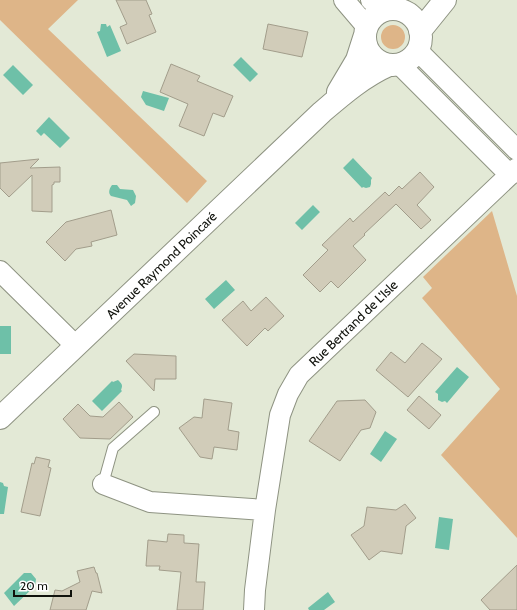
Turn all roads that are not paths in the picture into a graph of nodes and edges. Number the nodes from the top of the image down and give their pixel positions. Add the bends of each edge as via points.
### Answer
1 (344, 0) edge
2 (412, 0) edge
3 (445, 0) edge
4 (376, 13) edge
5 (419, 40) junction
6 (395, 65) junction
7 (322, 112) junction
8 (517, 150) edge
9 (513, 172) edge
10 (0, 271) edge
11 (76, 346) junction
12 (154, 412) dead end
13 (0, 418) edge
14 (103, 484) joint
15 (265, 510) junction
16 (254, 610) edge

1 - 4 street
2 - 4 main road
3 - 5 main road
4 - 5 main road via 398,10 406,12 418,23
4 - 6 main road via 366,46 379,62
4 - 7 main road, Avenue Raymond Poincaré via 349,75
5 - 6 main road via 414,56
5 - 8 street via 423,56
6 - 7 main road, Avenue Raymond Poincaré via 375,71
6 - 9 street, Rue Bertrand de L'Isle via 412,76
7 - 11 main road, Avenue Raymond Poincaré
9 - 15 street, Rue Bertrand de L'Isle via 299,375 280,415
10 - 11 street
11 - 13 main road, Avenue Raymond Poincaré
12 - 14 lane via 113,448
14 - 15 street via 150,502
15 - 16 street, Rue Bertrand de L'Isle

